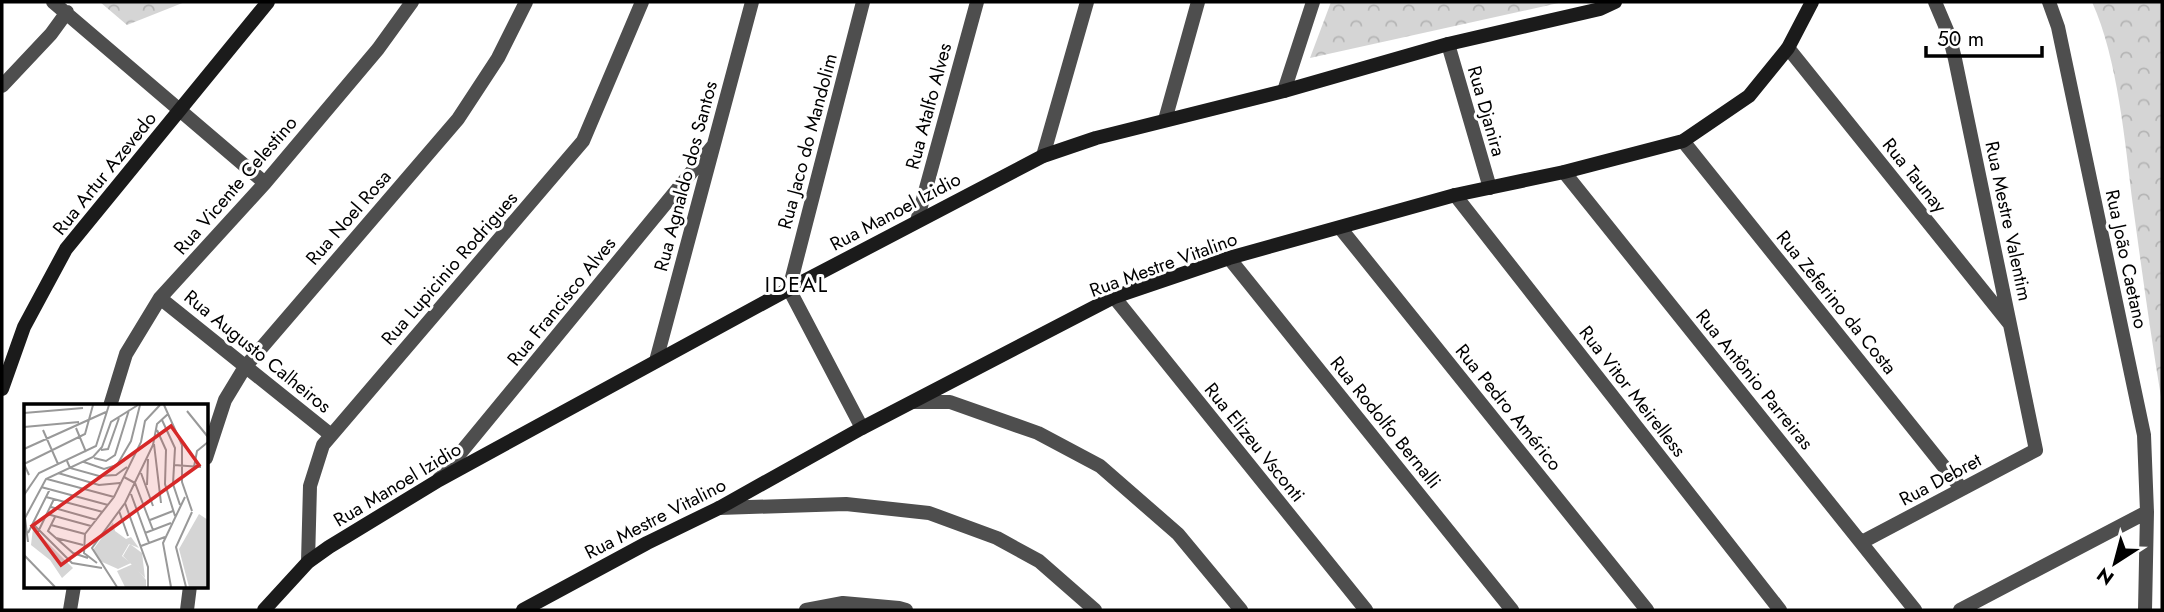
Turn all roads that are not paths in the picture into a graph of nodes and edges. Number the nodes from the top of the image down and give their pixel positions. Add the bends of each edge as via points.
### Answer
1 (53, 2) edge
2 (268, 2) edge
3 (412, 2) edge
4 (526, 2) edge
5 (642, 2) edge
6 (752, 2) edge
7 (863, 2) edge
8 (976, 2) edge
9 (1087, 2) edge
10 (1198, 2) edge
11 (1312, 2) edge
12 (1615, 2) edge
13 (1812, 2) edge
14 (1935, 2) edge
15 (2049, 2) edge
16 (69, 13) junction
17 (1448, 44) junction
18 (1788, 48) junction
19 (2, 86) edge
20 (1284, 91) junction
21 (181, 110) junction
22 (1165, 120) junction
23 (1683, 141) junction
24 (713, 146) junction
25 (1043, 156) junction
26 (1563, 172) junction
27 (265, 183) junction
28 (1490, 188) junction
29 (1455, 195) junction
30 (917, 220) junction
31 (1341, 229) junction
32 (1229, 258) junction
33 (789, 289) junction
34 (160, 298) junction
35 (1114, 298) junction
36 (2012, 326) junction
37 (656, 361) junction
38 (245, 366) junction
39 (2, 389) edge
40 (914, 402) junction
41 (110, 404) edge
42 (862, 428) junction
43 (331, 435) junction
44 (2036, 450) joint
45 (208, 452) edge
46 (439, 480) junction
47 (1961, 488) junction
48 (719, 508) junction
49 (2147, 512) junction
50 (1862, 542) junction
51 (308, 562) junction
52 (74, 588) edge
53 (190, 588) edge
54 (70, 610) edge
55 (187, 610) edge
56 (264, 610) edge
57 (523, 610) edge
58 (806, 610) edge
59 (906, 610) edge
60 (1095, 610) edge
61 (1241, 610) edge
62 (1366, 610) edge
63 (1512, 610) edge
64 (1647, 610) edge
65 (1780, 610) edge
66 (1916, 610) edge
67 (1960, 610) edge
68 (2145, 610) edge

1 - 16 street
2 - 21 street, Rua Artur Azevedo
3 - 27 street, Rua Vicente Celestino
4 - 38 street, Rua Noel Rosa via 498,58 458,119
5 - 43 street, Rua Lupicinio Rodrigues via 583,141
6 - 24 street, Rua Agnaldo dos Santos
7 - 33 street, Rua Jaco do Mandolim
8 - 30 street, Rua Atalfo Alves
9 - 25 street
10 - 22 street
11 - 20 street
12 - 17 street, Rua Manoel Izidio
13 - 18 street, Rua Mestre Vitalino
14 - 36 street, Rua Mestre Valentim via 1955,59
15 - 49 street, Rua João Caetano via 2144,435
16 - 19 street
16 - 21 street
17 - 20 street, Rua Manoel Izidio
17 - 28 street, Rua Djanira
18 - 23 street, Rua Mestre Vitalino via 1749,96
18 - 36 street, Rua Taunay
20 - 22 street, Rua Manoel Izidio
21 - 27 street
21 - 39 street, Rua Artur Azevedo via 66,249 24,327
22 - 25 street, Rua Manoel Izidio
23 - 26 street, Rua Mestre Vitalino
23 - 47 street, Rua Zeferino da Costa
24 - 37 street, Rua Agnaldo dos Santos
24 - 46 street, Rua Francisco Alves
25 - 30 street, Rua Manoel Izidio
26 - 28 street, Rua Mestre Vitalino
26 - 50 street, Rua Antônio Parreiras
27 - 34 street, Rua Vicente Celestino
28 - 29 street, Rua Mestre Vitalino
29 - 31 street, Rua Mestre Vitalino
29 - 65 street, Rua Vitor Meirelless
30 - 33 street, Rua Manoel Izidio
31 - 32 street, Rua Mestre Vitalino
31 - 64 street, Rua Pedro Américo
32 - 35 street, Rua Mestre Vitalino
32 - 63 street, Rua Rodolfo Bernalli
33 - 37 street, Rua Manoel Izidio
33 - 42 street
34 - 38 street, Rua Augusto Calheiros
34 - 41 street, Rua Vicente Celestino via 126,354
35 - 40 street, Rua Mestre Vitalino
35 - 62 street, Rua Elizeu Vsconti
36 - 44 street, Rua Mestre Valentim
37 - 46 street, Rua Manoel Izidio
38 - 43 street, Rua Augusto Calheiros
38 - 45 street, Rua Noel Rosa via 225,400
40 - 42 street, Rua Mestre Vitalino
40 - 61 street via 950,402 1038,433 1100,466 1178,534
42 - 48 street, Rua Mestre Vitalino
43 - 51 street, Rua Lupicinio Rodrigues via 323,445 310,486
44 - 47 street, Rua Debret
46 - 51 street, Rua Manoel Izidio
47 - 50 street, Rua Debret
48 - 57 street, Rua Mestre Vitalino
48 - 60 street via 846,504 929,513 997,538 1039,561
49 - 67 street
49 - 68 street, Rua João Caetano
50 - 66 street, Rua Antônio Parreiras
51 - 56 street, Rua Manoel Izidio
52 - 54 street
53 - 55 street
58 - 59 street via 843,603

